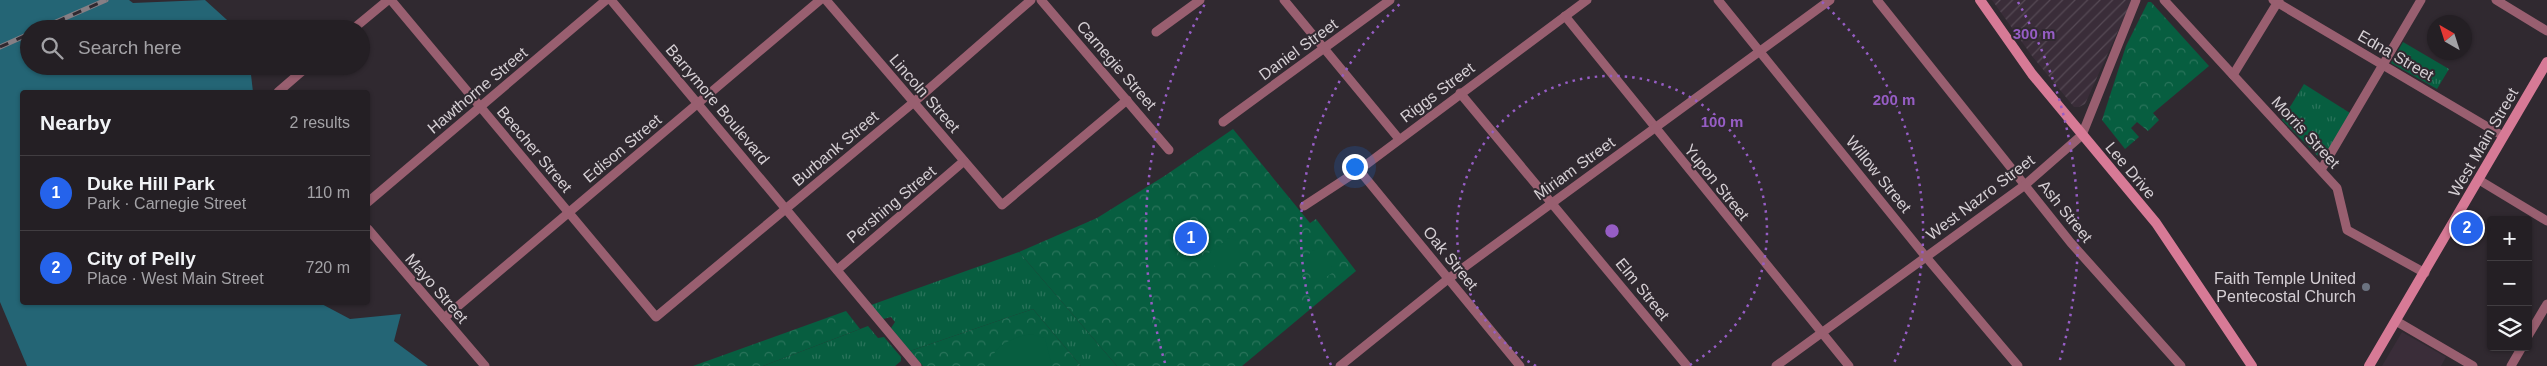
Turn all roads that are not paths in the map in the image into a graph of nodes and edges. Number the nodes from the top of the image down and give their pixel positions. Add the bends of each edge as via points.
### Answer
1 (389, 0) edge
2 (606, 0) edge
3 (611, 0) edge
4 (820, 0) edge
5 (826, 0) edge
6 (1031, 0) edge
7 (1042, 0) edge
8 (1200, 0) edge
9 (1284, 0) edge
10 (1390, 0) edge
11 (1587, 0) edge
12 (1718, 0) edge
13 (1830, 0) edge
14 (1876, 0) edge
15 (1980, 0) edge
16 (2136, 0) edge
17 (2164, 0) edge
18 (2421, 0) edge
19 (2496, 0) edge
20 (2277, 1) edge
21 (1565, 16) junction
22 (364, 20) edge
23 (2547, 30) edge
24 (1156, 32) dead end
25 (1325, 48) junction
26 (1760, 50) junction
27 (2547, 62) edge
28 (2384, 65) junction
29 (298, 75) edge
30 (2233, 75) junction
31 (280, 90) edge
32 (1460, 93) junction
33 (1127, 100) junction
34 (914, 102) junction
35 (698, 103) junction
36 (480, 107) junction
37 (1223, 122) dead end
38 (1655, 129) junction
39 (2082, 136) junction
40 (2503, 136) junction
41 (1400, 140) junction
42 (1169, 150) dead end
43 (964, 161) junction
44 (1359, 170) junction
45 (2321, 170) junction
46 (2479, 180) junction
47 (2025, 184) junction
48 (370, 200) edge
49 (1552, 203) junction
50 (1304, 206) dead end
51 (785, 209) junction
52 (569, 213) junction
53 (2547, 221) edge
54 (370, 231) edge
55 (1926, 257) junction
56 (837, 270) junction
57 (2425, 273) junction
58 (1448, 279) junction
59 (2547, 304) edge
60 (656, 317) joint
61 (444, 318) junction
62 (2396, 321) junction
63 (2532, 329) edge
64 (1820, 332) junction
65 (2520, 351) edge
66 (485, 366) edge
67 (917, 366) edge
68 (1340, 366) edge
69 (1520, 366) edge
70 (1686, 366) edge
71 (1776, 366) edge
72 (1849, 366) edge
73 (2018, 366) edge
74 (2181, 366) edge
75 (2252, 366) edge
76 (2369, 366) edge
77 (2473, 366) edge
78 (2511, 366) edge

1 - 22 street
1 - 36 street, Beecher Street
2 - 36 street, Hawthorne Street
3 - 35 street, Barrymore Boulevard
4 - 35 street, Edison Street
5 - 34 street, Lincoln Street
6 - 34 street, Burbank Street
7 - 33 street, Carnegie Street
8 - 24 street
9 - 25 street
10 - 25 street, Daniel Street
11 - 21 street, Riggs Street
12 - 26 street, Willow Street
13 - 26 street, Miriam Street
14 - 47 street, Ash Street
15 - 39 main road, Lee Drive via 2032,74
16 - 39 street, West Nazro Street
17 - 30 street, Morris Street
18 - 28 street
19 - 23 street
20 - 28 street, Edna Street
20 - 30 street
21 - 32 street, Riggs Street
21 - 38 street, Yupon Street
25 - 37 street, Daniel Street
25 - 41 street
26 - 38 street, Miriam Street
26 - 55 street, Willow Street
27 - 40 main road, West Main Street
28 - 40 street, Edna Street
28 - 45 street
29 - 31 street
30 - 45 street, Morris Street
32 - 41 street, Riggs Street
32 - 49 street, Elm Street
33 - 42 street, Carnegie Street
33 - 43 street, Lincoln Street via 1002,205
34 - 43 street, Lincoln Street
34 - 51 street, Burbank Street
35 - 51 street, Barrymore Boulevard
35 - 52 street, Edison Street
36 - 48 street, Hawthorne Street
36 - 52 street, Beecher Street
38 - 49 street, Miriam Street
38 - 64 street, Yupon Street
39 - 47 street, West Nazro Street
39 - 75 main road, Lee Drive via 2156,223
40 - 46 main road, West Main Street
41 - 44 street, Riggs Street
43 - 56 street, Pershing Street
44 - 50 street, Riggs Street
44 - 58 street, Oak Street
45 - 57 street, Morris Street via 2337,188 2347,230
46 - 53 street
46 - 57 main road, West Main Street
47 - 55 street, West Nazro Street
47 - 74 street, Ash Street via 2071,243
49 - 58 street, Miriam Street
49 - 70 street, Elm Street
51 - 56 street, Barrymore Boulevard
51 - 60 street, Burbank Street
52 - 60 street, Beecher Street
52 - 61 street, Edison Street
54 - 61 street, Mayo Street
55 - 64 street, West Nazro Street
55 - 73 street, Willow Street
56 - 67 street, Barrymore Boulevard
57 - 62 main road, West Main Street
58 - 68 street, Miriam Street
58 - 69 street, Oak Street
59 - 63 street
61 - 66 street, Mayo Street
62 - 76 main road, West Main Street
62 - 77 street
64 - 71 street, West Nazro Street
64 - 72 street, Yupon Street
65 - 78 street

